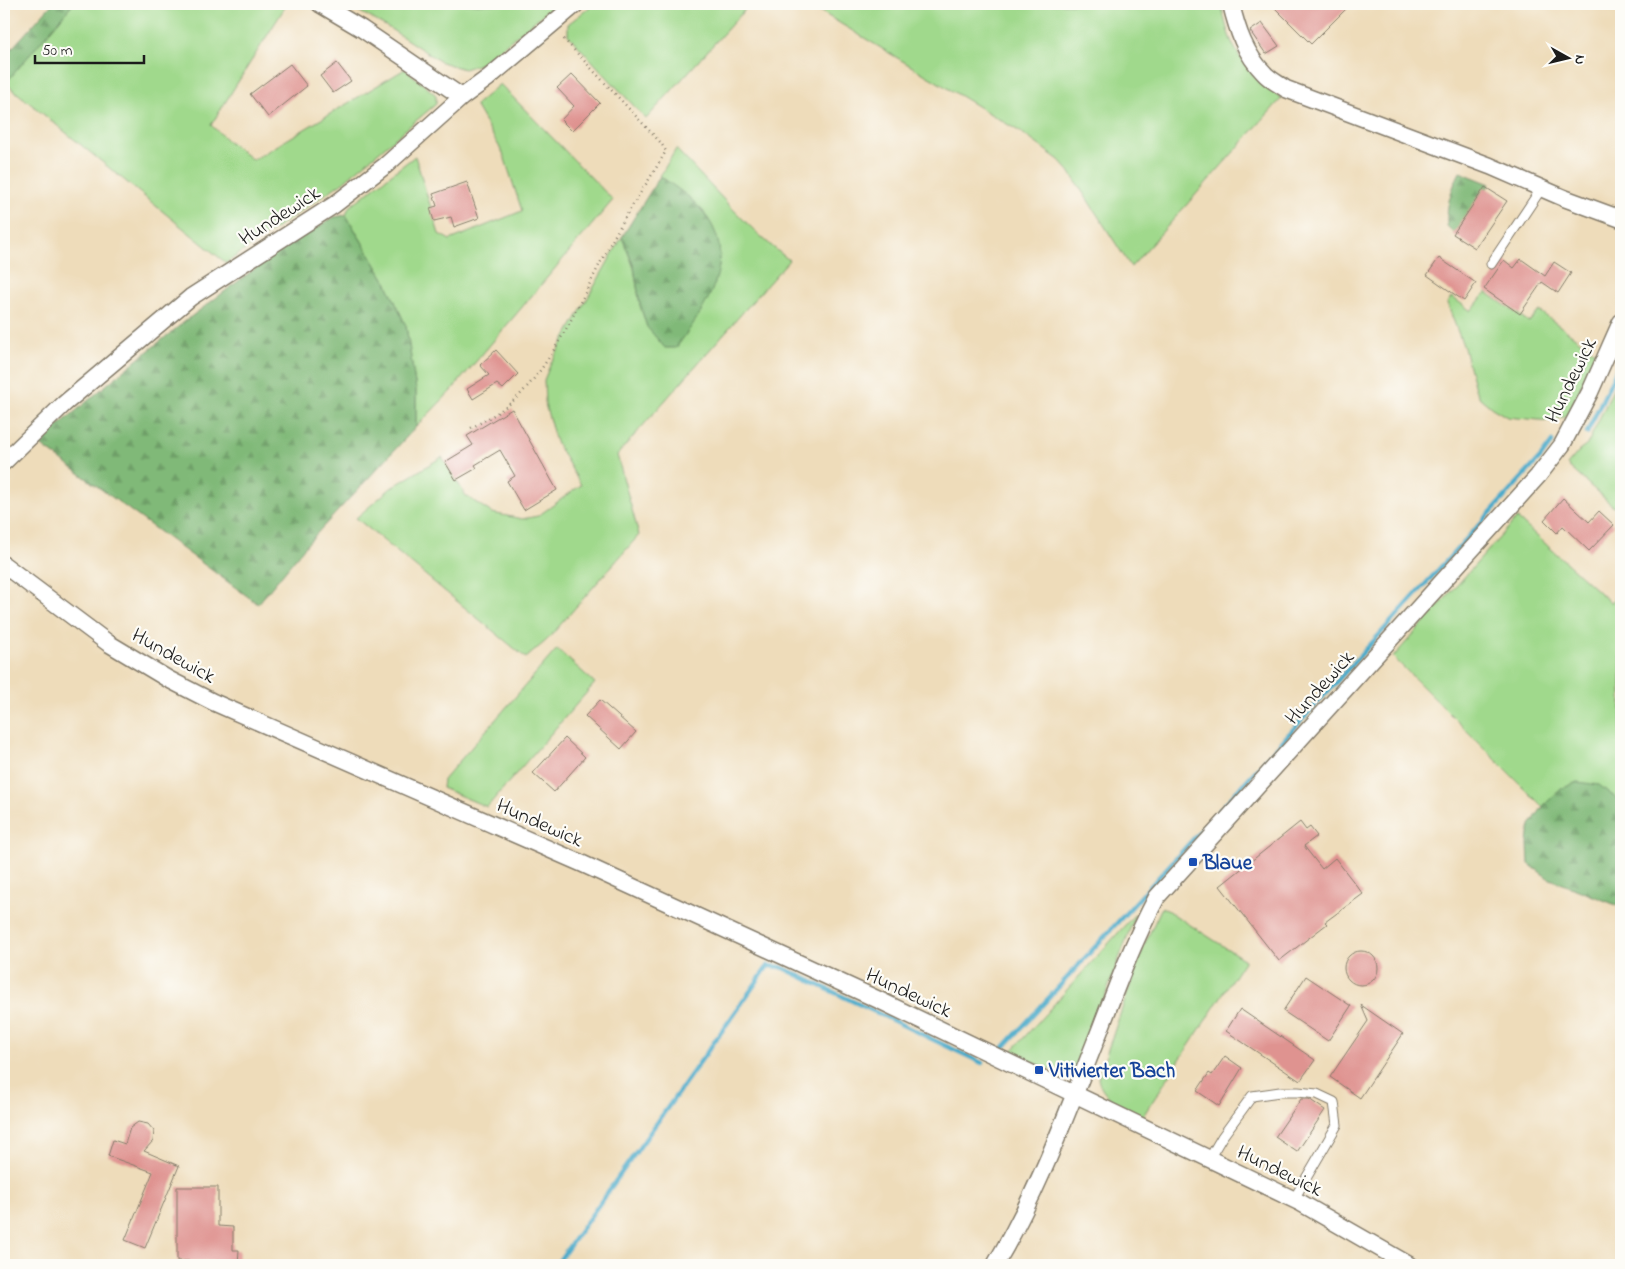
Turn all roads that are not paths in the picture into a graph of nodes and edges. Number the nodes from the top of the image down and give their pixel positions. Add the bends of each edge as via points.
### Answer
1 (320, 4) edge
2 (576, 4) edge
3 (1231, 4) edge
4 (462, 97) junction
5 (1541, 188) junction
6 (1621, 219) edge
7 (1491, 264) dead end
8 (1621, 322) edge
9 (4, 462) edge
10 (4, 565) edge
11 (1074, 1095) junction
12 (1209, 1159) junction
13 (1294, 1200) junction
14 (995, 1265) edge
15 (1409, 1265) edge

1 - 4 street
2 - 4 street, Hundewick
3 - 5 street via 1249,54 1264,74 1286,89
4 - 9 street, Hundewick via 386,165 334,205 191,297 64,404
5 - 6 street
5 - 7 lane
8 - 11 street, Hundewick via 1562,445 1538,476 1157,898 1132,948
10 - 11 street, Hundewick via 108,643 205,698 583,864
11 - 12 street, Hundewick
11 - 14 street, Hundewick via 1027,1207
12 - 13 street, Hundewick
12 - 13 lane via 1252,1096 1298,1092 1326,1098 1334,1102 1337,1125
13 - 15 street, Hundewick

